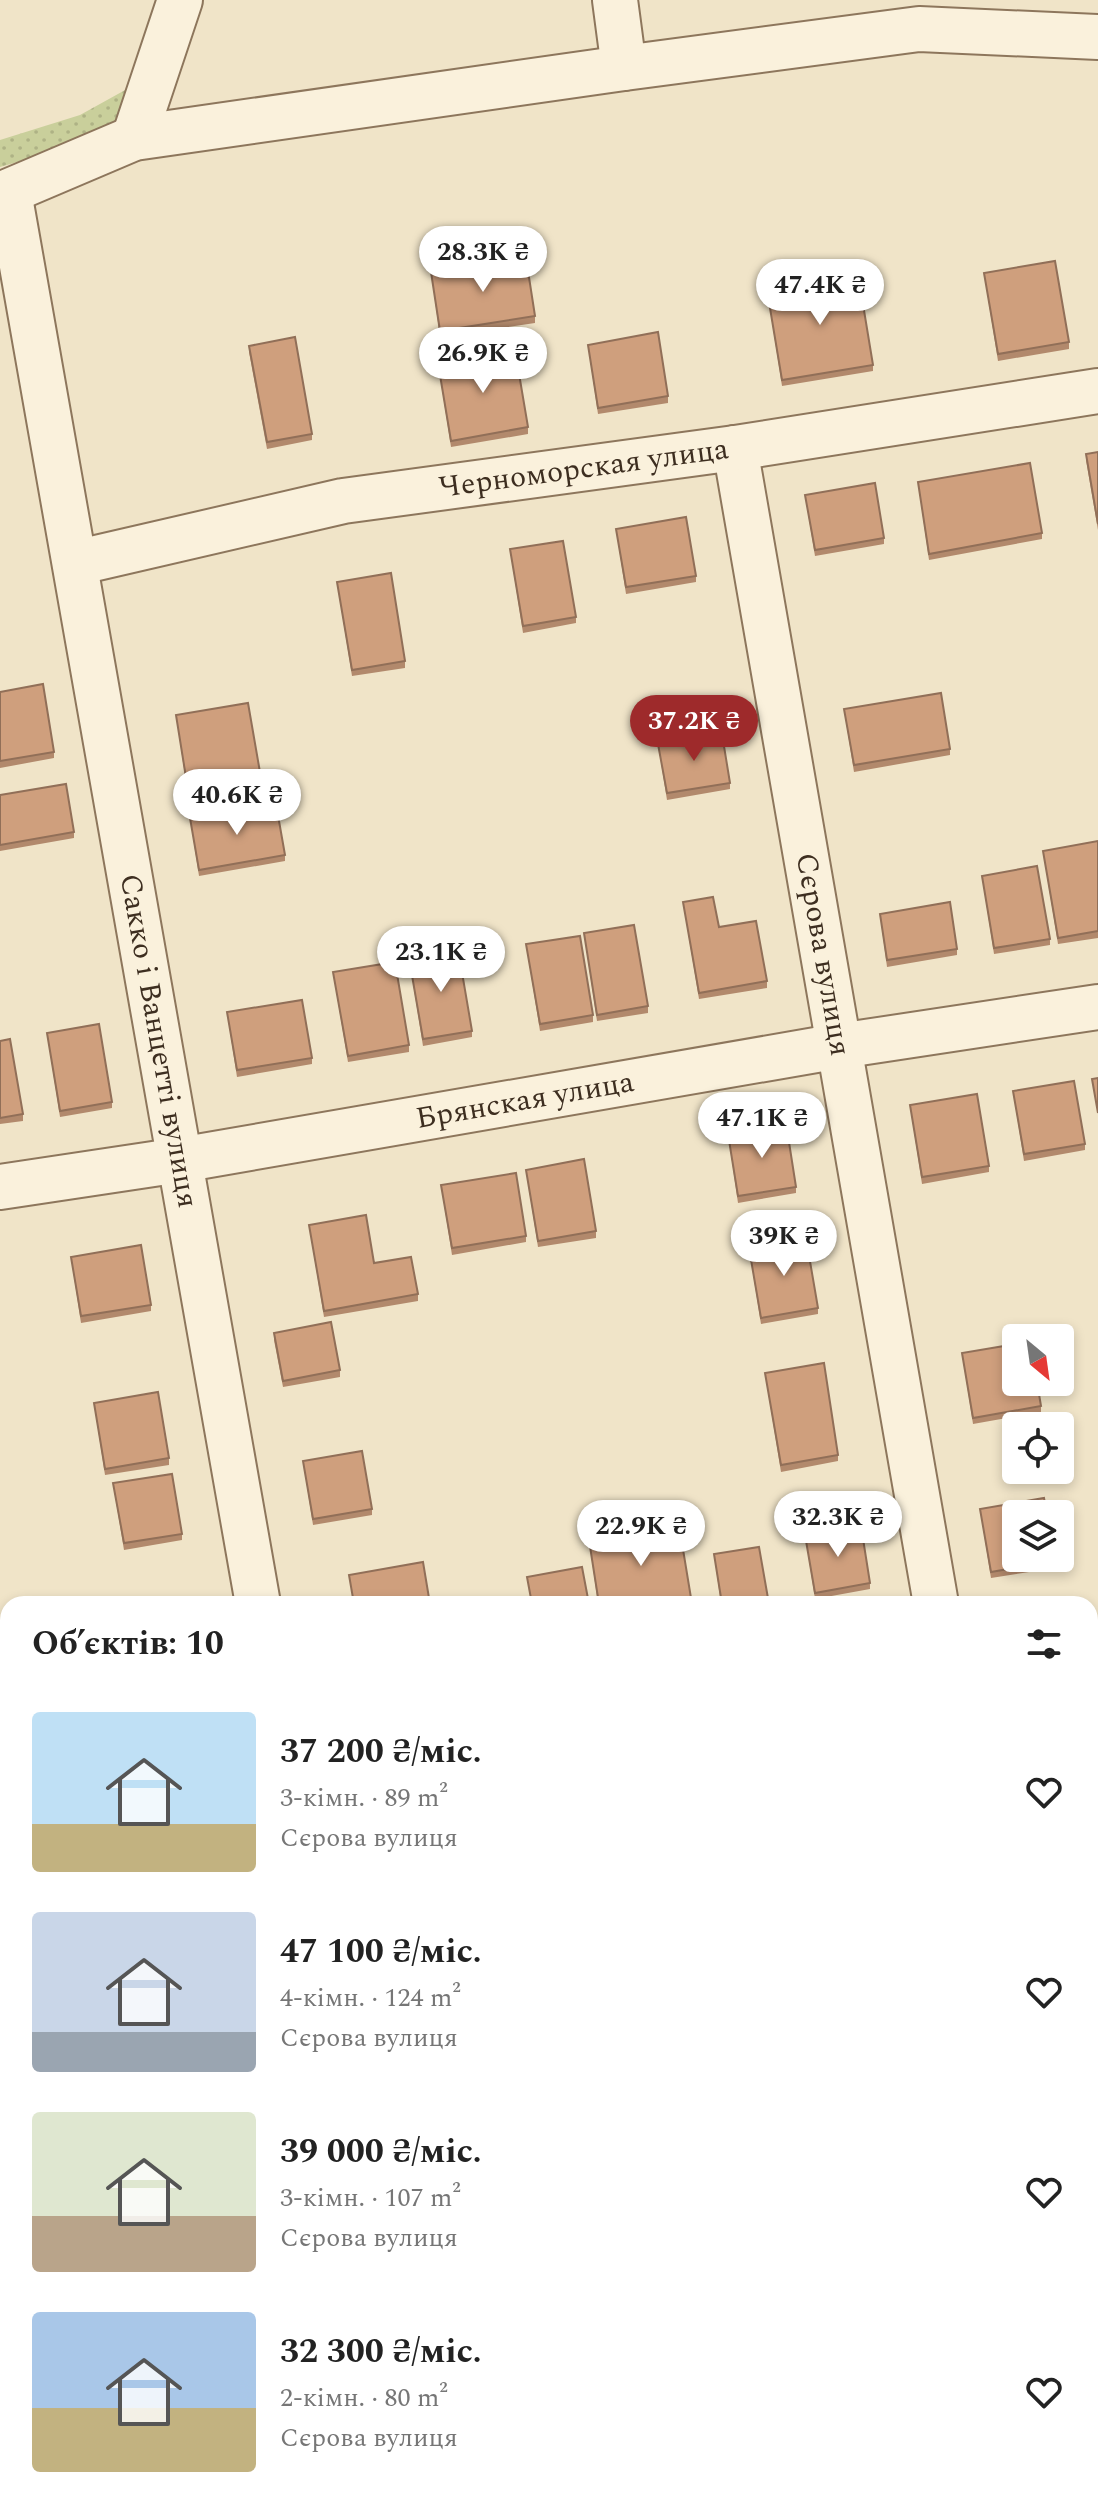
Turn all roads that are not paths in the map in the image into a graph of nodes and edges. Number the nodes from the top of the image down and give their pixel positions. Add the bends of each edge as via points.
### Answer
1 (180, 0) edge
2 (615, 0) edge
3 (917, 15) edge
4 (1098, 37) edge
5 (624, 68) junction
6 (134, 138) junction
7 (5, 194) edge
8 (1098, 391) edge
9 (735, 448) junction
10 (75, 563) junction
11 (1098, 1007) edge
12 (839, 1046) junction
13 (180, 1160) junction
14 (0, 1187) edge
15 (257, 1596) edge
16 (935, 1596) edge

1 - 6 street
2 - 5 street
3 - 4 street
3 - 5 street
5 - 6 street
6 - 7 street
7 - 10 street, Сакко і Ванцетті вулиця
8 - 9 street, Черноморская улица
9 - 10 street, Черноморская улица via 343,501
9 - 12 street, Сєрова вулиця
10 - 13 street, Сакко і Ванцетті вулиця
11 - 12 street, Брянская улица
12 - 13 street, Брянская улица
12 - 16 street, Сєрова вулиця
13 - 14 street, Брянская улица
13 - 15 street, Сакко і Ванцетті вулиця

